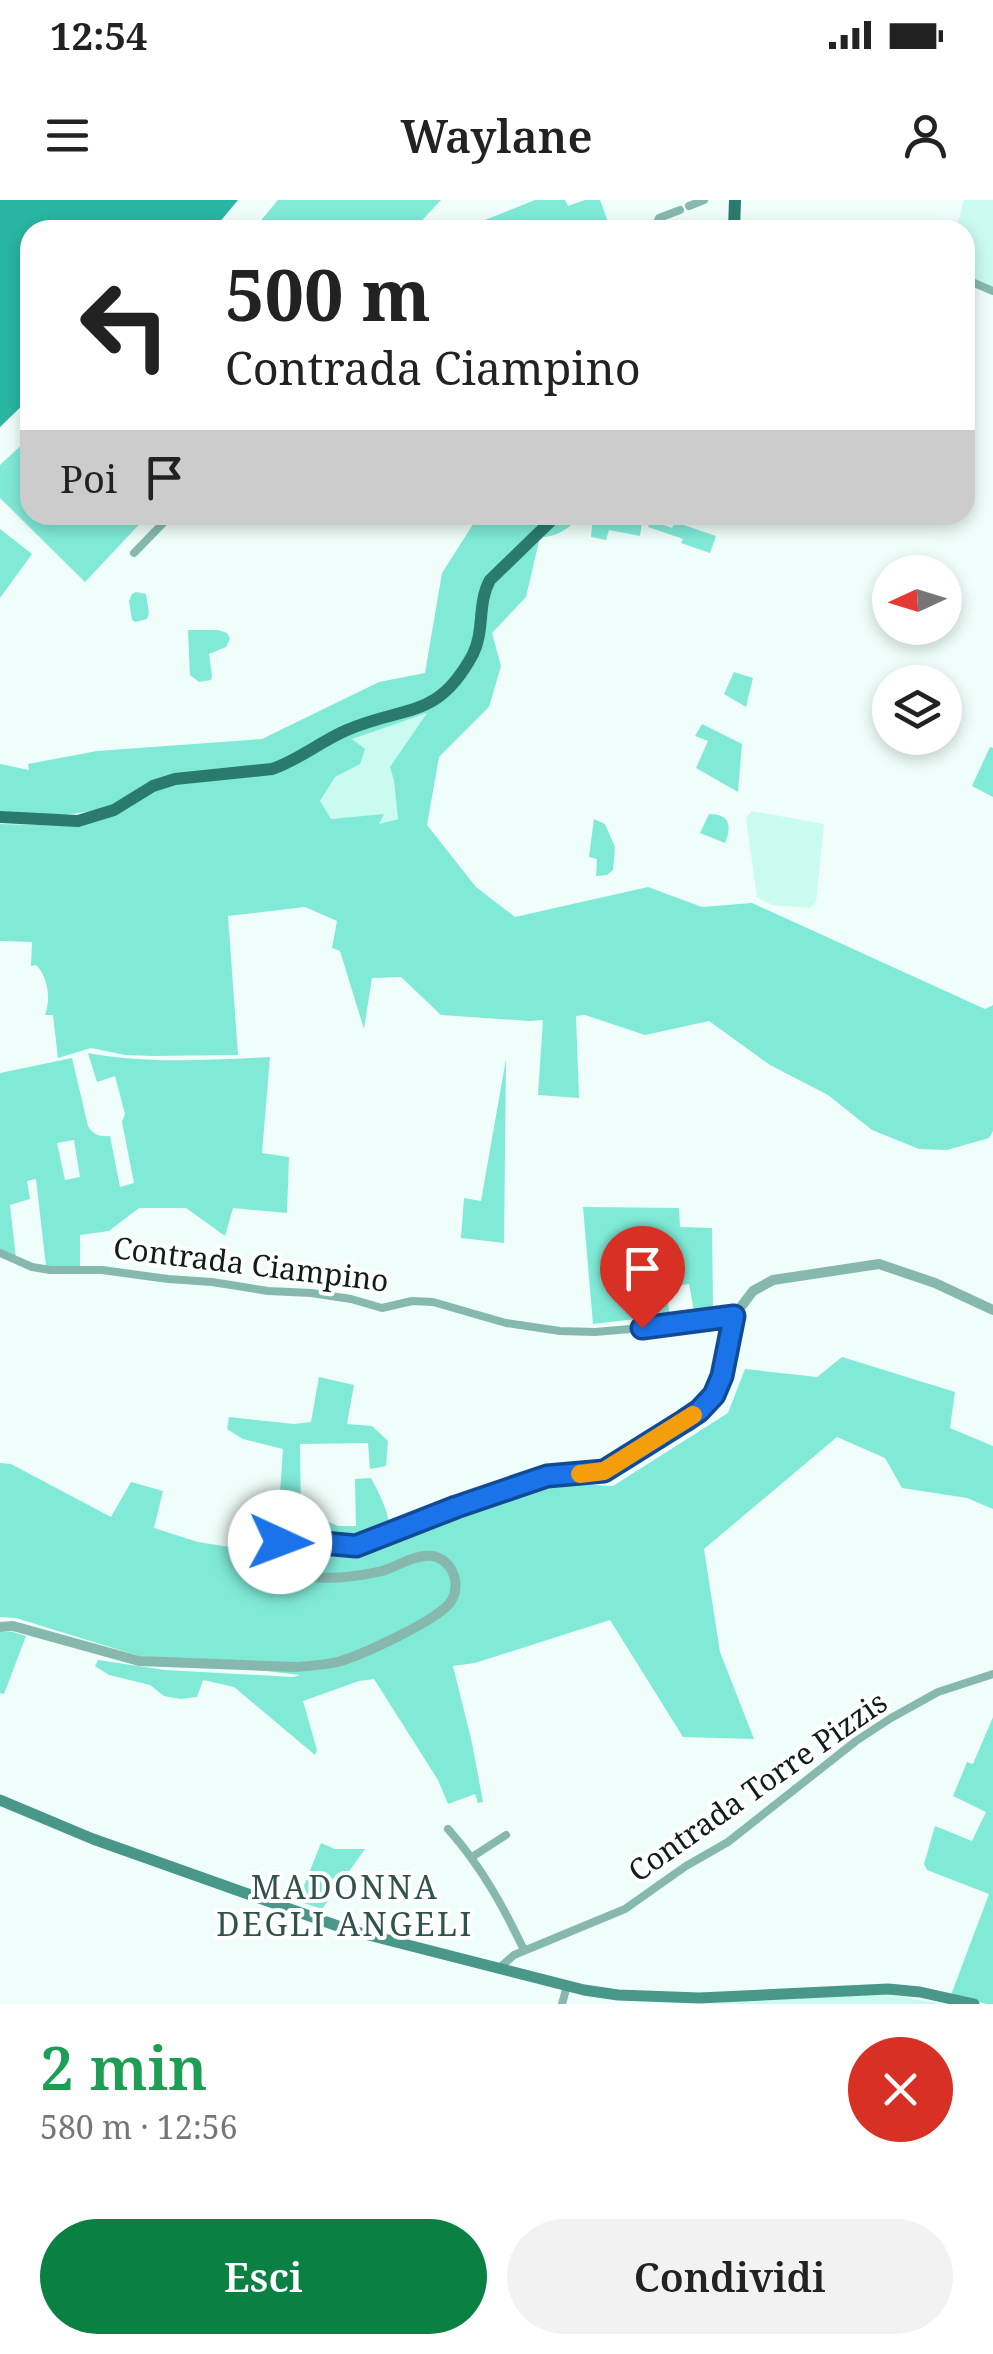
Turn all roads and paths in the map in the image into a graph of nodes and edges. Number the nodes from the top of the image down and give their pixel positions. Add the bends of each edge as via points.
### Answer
1 (704, 200) edge
2 (659, 220) edge
3 (161, 525) edge
4 (547, 525) edge
5 (134, 553) dead end
6 (0, 817) edge
7 (0, 1253) edge
8 (993, 1310) edge
9 (734, 1316) junction
10 (0, 1627) edge
11 (993, 1674) edge
12 (0, 1800) edge
13 (448, 1829) dead end
14 (506, 1835) dead end
15 (472, 1857) junction
16 (524, 1950) junction
17 (498, 1970) junction
18 (568, 1986) junction
19 (562, 2004) edge
20 (974, 2004) edge

1 - 2 street
3 - 5 street
4 - 6 main road via 490,580 480,639 432,703 345,730 272,769 175,779 78,821
7 - 9 street, Contrada Ciampino via 50,1270 311,1292 382,1308 433,1302 560,1331
8 - 9 street via 879,1264 774,1280 753,1290
9 - 10 street via 714,1395 604,1471 547,1476 356,1546 280,1542 280,1564 317,1579 384,1570 423,1556 448,1564 456,1584 448,1606 373,1648 296,1668 172,1663
11 - 16 street, Contrada Torre Pizzis via 938,1692 891,1718 728,1842 625,1909
12 - 17 main road via 349,1930
13 - 15 street
14 - 15 street
15 - 16 street
16 - 17 street, Contrada Torre Pizzis
17 - 18 main road
18 - 19 street
18 - 20 main road via 699,1998 888,1989

